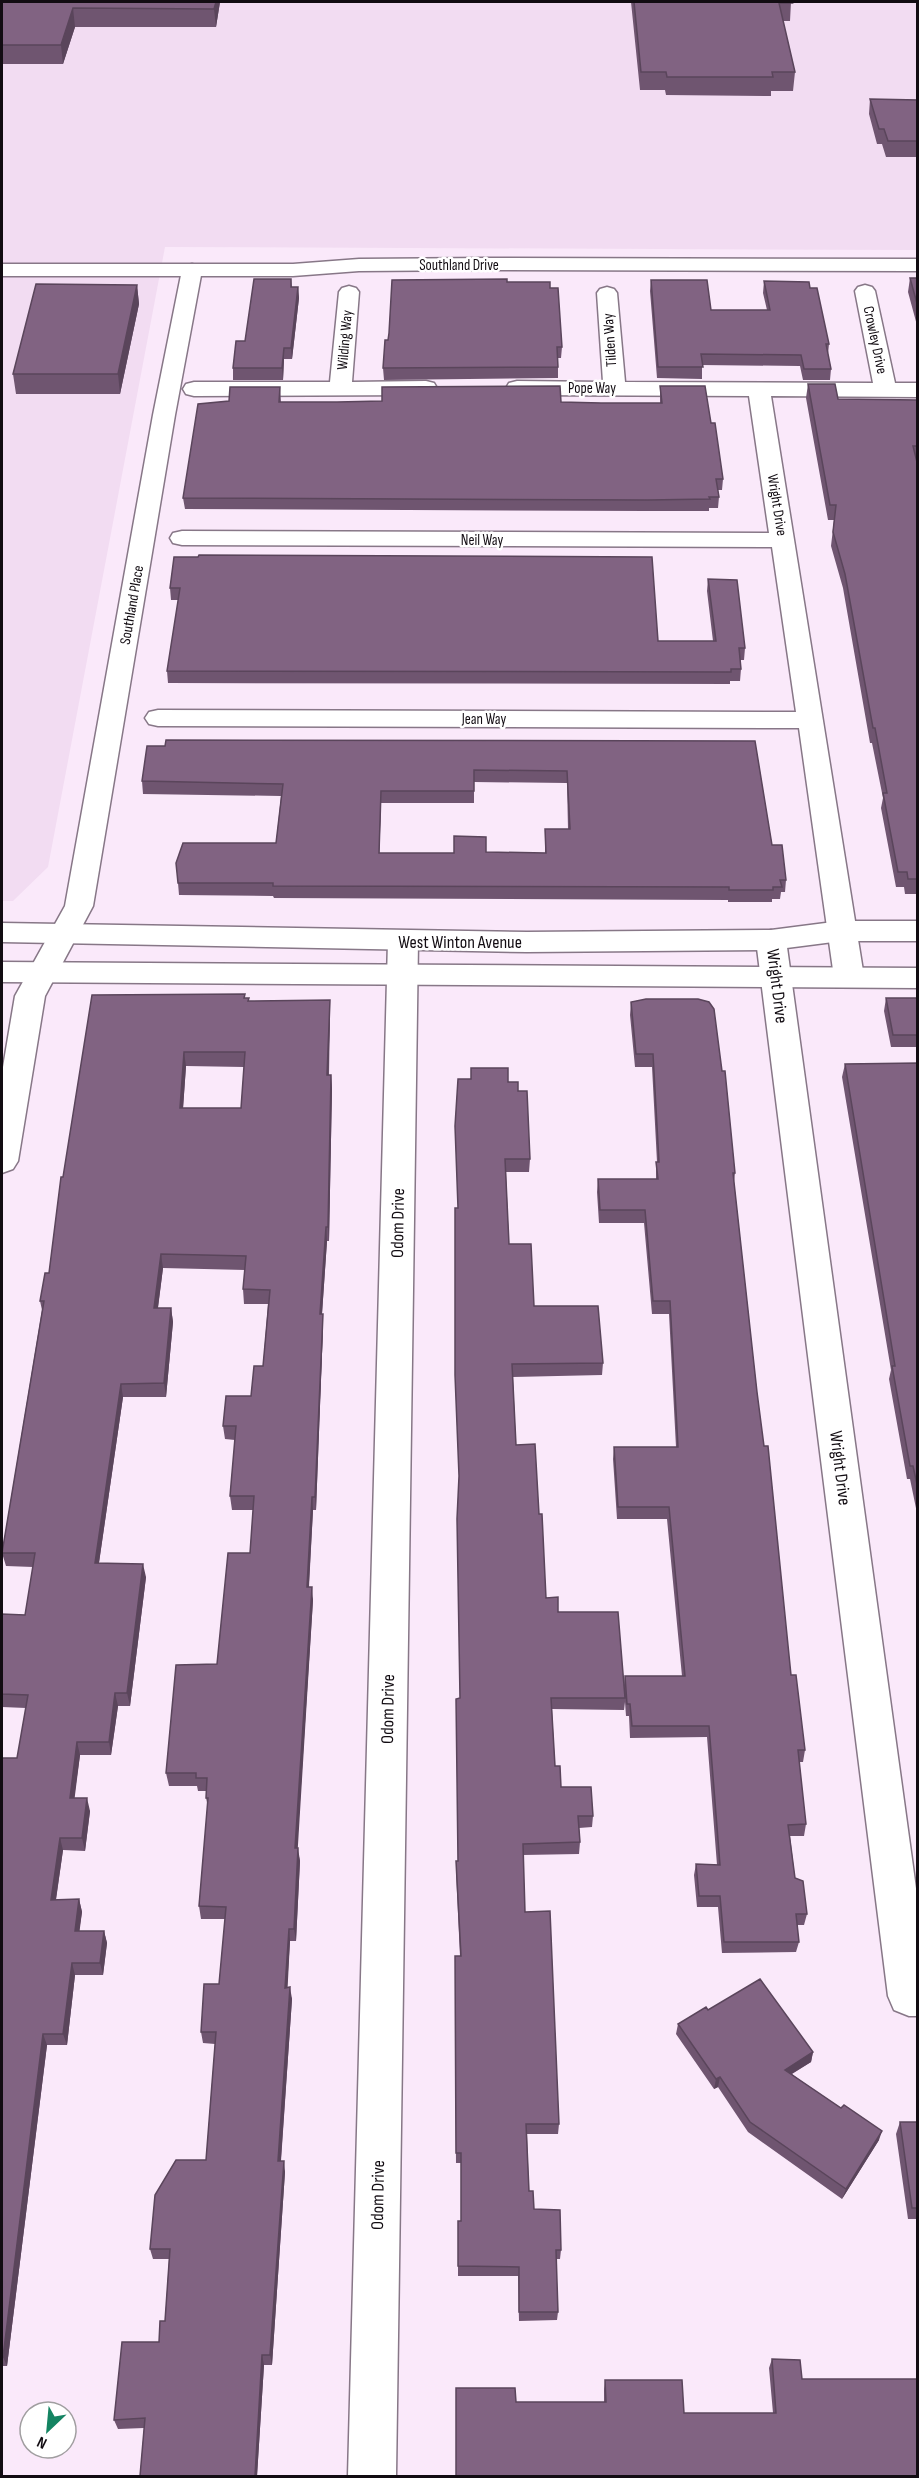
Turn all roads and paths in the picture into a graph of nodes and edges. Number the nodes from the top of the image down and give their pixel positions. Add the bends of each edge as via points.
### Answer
1 (918, 265) edge
2 (2, 270) edge
3 (192, 270) junction
4 (865, 291) dead end
5 (349, 292) dead end
6 (607, 293) dead end
7 (614, 387) junction
8 (340, 388) junction
9 (447, 388) edge
10 (495, 388) edge
11 (194, 389) dead end
12 (759, 389) junction
13 (885, 390) junction
14 (918, 390) edge
15 (182, 538) dead end
16 (782, 540) junction
17 (158, 718) dead end
18 (810, 720) junction
19 (841, 931) junction
20 (918, 931) edge
21 (2, 933) edge
22 (62, 935) junction
23 (771, 940) junction
24 (403, 958) junction
25 (2, 972) edge
26 (43, 972) junction
27 (776, 977) junction
28 (849, 977) junction
29 (918, 978) edge
30 (3, 1145) edge
31 (914, 1996) edge
32 (372, 2476) edge

1 - 3 street, Southland Drive via 370,265
2 - 3 street, Southland Drive
3 - 22 street, Southland Place via 79,906
4 - 13 street, Crowley Drive
5 - 8 street, Wilding Way
6 - 7 street, Tilden Way
7 - 10 street, Pope Way
7 - 12 street, Pope Way
8 - 9 street
8 - 11 street
12 - 13 street, Pope Way
12 - 16 street, Wright Drive
13 - 14 street, Pope Way
15 - 16 street, Neil Way
16 - 18 street, Wright Drive
17 - 18 street, Jean Way
18 - 19 street, Wright Drive
19 - 20 street, West Winton Avenue
19 - 23 street, West Winton Avenue
19 - 28 street, Wright Drive
21 - 22 street, West Winton Avenue
22 - 24 street, West Winton Avenue
22 - 26 street, Southland Place
23 - 24 street, West Winton Avenue
23 - 27 street, Wright Drive
24 - 26 street, West Winton Avenue
24 - 27 street, West Winton Avenue
24 - 32 street, Odom Drive
25 - 26 street, West Winton Avenue
26 - 30 street, Southland Place via 30,996
27 - 28 street, West Winton Avenue
27 - 31 street, Wright Drive
28 - 29 street, West Winton Avenue

